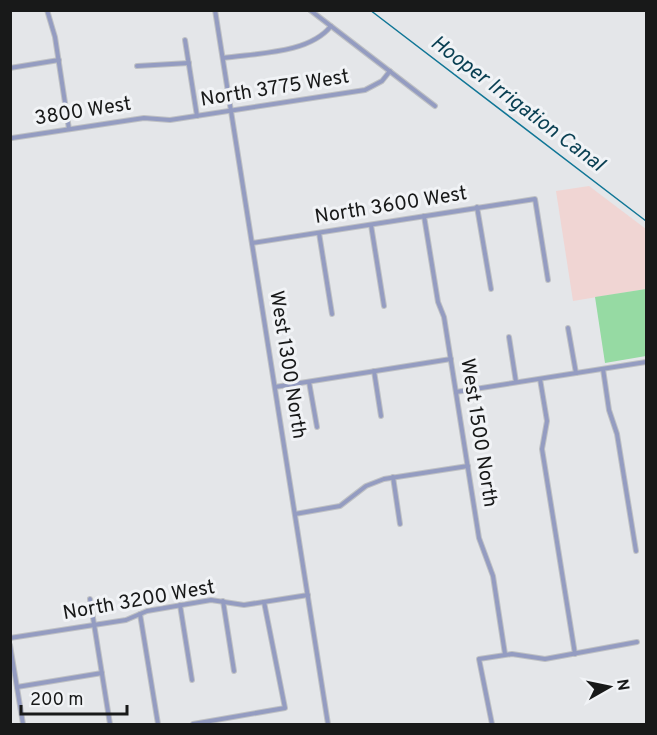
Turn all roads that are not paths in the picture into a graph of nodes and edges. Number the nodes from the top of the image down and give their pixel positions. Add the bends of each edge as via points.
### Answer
1 (47, 10) edge
2 (215, 10) edge
3 (310, 10) edge
4 (331, 26) junction
5 (185, 40) dead end
6 (223, 58) junction
7 (59, 60) junction
8 (189, 63) junction
9 (137, 66) dead end
10 (10, 68) edge
11 (390, 71) junction
12 (435, 106) dead end
13 (231, 111) junction
14 (197, 116) junction
15 (157, 119) joint
16 (69, 129) junction
17 (12, 138) dead end
18 (477, 207) junction
19 (424, 216) junction
20 (371, 225) junction
21 (319, 233) junction
22 (252, 243) junction
23 (548, 280) dead end
24 (491, 290) dead end
25 (384, 306) dead end
26 (332, 314) dead end
27 (568, 328) dead end
28 (509, 337) dead end
29 (451, 359) junction
30 (646, 362) edge
31 (603, 369) junction
32 (374, 371) junction
33 (576, 373) junction
34 (540, 379) junction
35 (309, 382) junction
36 (516, 382) junction
37 (275, 387) junction
38 (456, 392) junction
39 (381, 416) dead end
40 (317, 427) dead end
41 (468, 466) junction
42 (393, 477) junction
43 (295, 514) junction
44 (400, 524) dead end
45 (636, 551) dead end
46 (308, 595) junction
47 (90, 599) dead end
48 (223, 601) junction
49 (264, 602) junction
50 (180, 605) junction
51 (140, 614) junction
52 (94, 625) junction
53 (10, 638) edge
54 (637, 642) dead end
55 (10, 645) edge
56 (505, 654) junction
57 (575, 654) junction
58 (234, 671) dead end
59 (102, 673) junction
60 (192, 680) dead end
61 (17, 687) junction
62 (23, 724) edge
63 (110, 724) edge
64 (158, 724) edge
65 (193, 724) edge
66 (328, 724) edge
67 (492, 724) edge

1 - 7 street
2 - 6 street, West 1300 North
3 - 4 street
4 - 6 street via 306,45
4 - 11 street
5 - 8 street
6 - 13 street, West 1300 North
7 - 10 street
7 - 16 street
8 - 9 street
8 - 14 street
11 - 12 street
11 - 13 street, North 3775 West via 382,81 365,90
13 - 14 street, North 3775 West
13 - 22 street, West 1300 North
14 - 15 street, North 3775 West
15 - 16 street, 3800 West
16 - 17 street, 3800 West
18 - 19 street, North 3600 West
18 - 23 street, North 3600 West via 535,199
18 - 24 street
19 - 20 street, North 3600 West
19 - 29 street, West 1500 North
20 - 21 street, North 3600 West
20 - 25 street
21 - 22 street, North 3600 West
21 - 26 street
22 - 37 street, West 1300 North
27 - 33 street
28 - 36 street
29 - 32 street
29 - 38 street, West 1500 North
30 - 31 street
31 - 33 street
31 - 45 street
32 - 35 street
32 - 39 street
33 - 34 street
34 - 36 street
34 - 57 street via 547,421 542,449
35 - 37 street
35 - 40 street
36 - 38 street
37 - 43 street, West 1300 North
38 - 41 street, West 1500 North
41 - 42 street
41 - 56 street, West 1500 North via 479,538 493,576
42 - 43 street via 366,486 340,506
42 - 44 street
43 - 46 street, West 1300 North
46 - 49 street, North 3200 West
46 - 66 street, West 1300 North
47 - 52 street
48 - 49 street, North 3200 West via 244,605
48 - 50 street, North 3200 West
48 - 58 street
49 - 65 street via 285,708
50 - 51 street, North 3200 West
50 - 60 street
51 - 52 street, North 3200 West
51 - 64 street
52 - 53 street, North 3200 West
52 - 59 street
54 - 57 street
55 - 61 street
56 - 57 street via 545,659
56 - 67 street via 479,659
59 - 61 street
59 - 63 street
61 - 62 street

